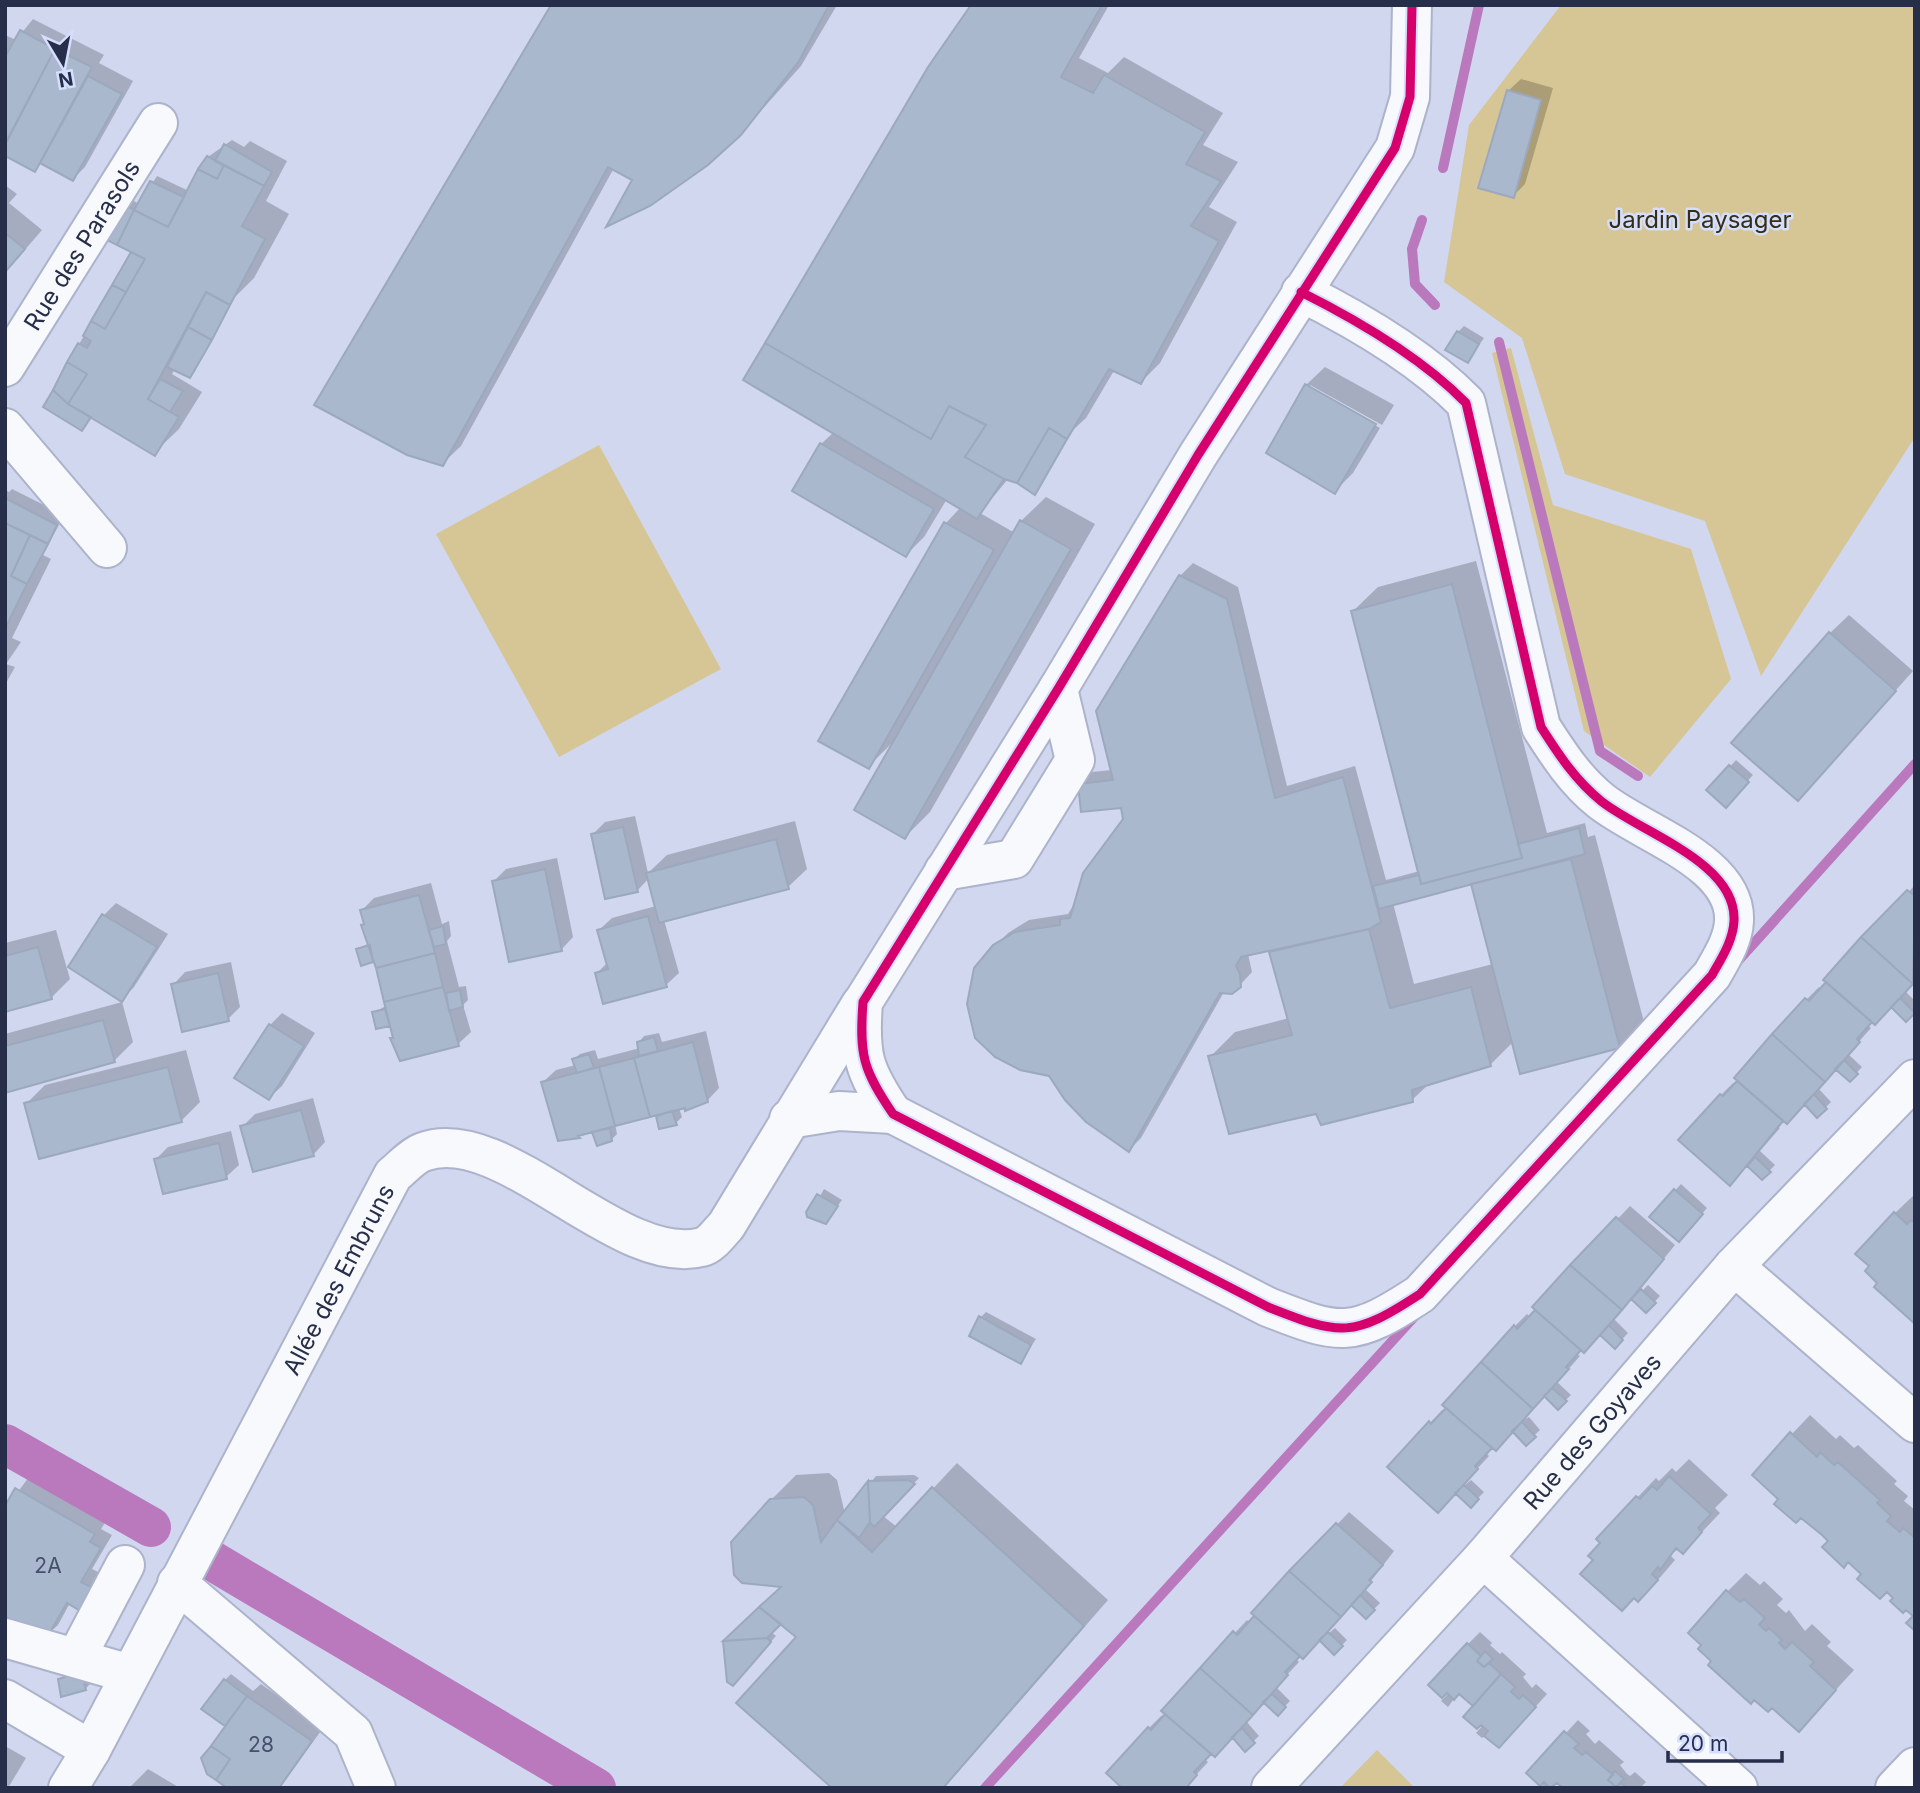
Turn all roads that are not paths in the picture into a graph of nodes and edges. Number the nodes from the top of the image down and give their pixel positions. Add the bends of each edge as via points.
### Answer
1 (1412, 5) edge
2 (158, 123) dead end
3 (1301, 292) junction
4 (5, 367) edge
5 (5, 428) edge
6 (107, 548) dead end
7 (1058, 689) junction
8 (944, 871) junction
9 (863, 1002) junction
10 (1915, 1079) edge
11 (893, 1114) junction
12 (789, 1119) junction
13 (1734, 1266) junction
14 (1915, 1423) edge
15 (1483, 1558) junction
16 (125, 1565) dead end
17 (177, 1583) junction
18 (5, 1638) edge
19 (76, 1658) junction
20 (130, 1674) junction
21 (5, 1699) edge
22 (91, 1750) junction
23 (1915, 1767) edge
24 (68, 1788) edge
25 (376, 1788) edge
26 (1271, 1788) edge
27 (1738, 1788) edge
28 (1895, 1788) edge

1 - 3 street, Allée des Embruns via 1410,97 1402,130 1395,148
2 - 4 street, Rue des Parasols
3 - 7 street, Allée des Embruns
3 - 11 street via 1441,377 1466,403 1541,727 1567,769 1602,802 1714,872 1733,904 1730,940 1712,975 1420,1294 1359,1327 1339,1330 1268,1307
5 - 6 street
7 - 8 street, Allée des Embruns
7 - 8 street via 1075,760 1014,859
8 - 9 street, Allée des Embruns
9 - 11 street via 863,1056 874,1087
9 - 12 street, Allée des Embruns
10 - 13 street, Rue des Goyaves
11 - 12 street via 839,1111
12 - 17 street, Allée des Embruns via 726,1226 705,1247 670,1250 617,1228 496,1161 453,1146 421,1152 393,1175
13 - 14 street
13 - 15 street, Rue des Goyaves
15 - 26 street, Rue des Goyaves
15 - 27 street
16 - 19 street
17 - 20 street, Allée des Embruns
17 - 25 street via 352,1734
18 - 19 street
19 - 20 street
20 - 22 street, Allée des Embruns
21 - 22 street
22 - 24 street, Allée des Embruns
23 - 28 street

